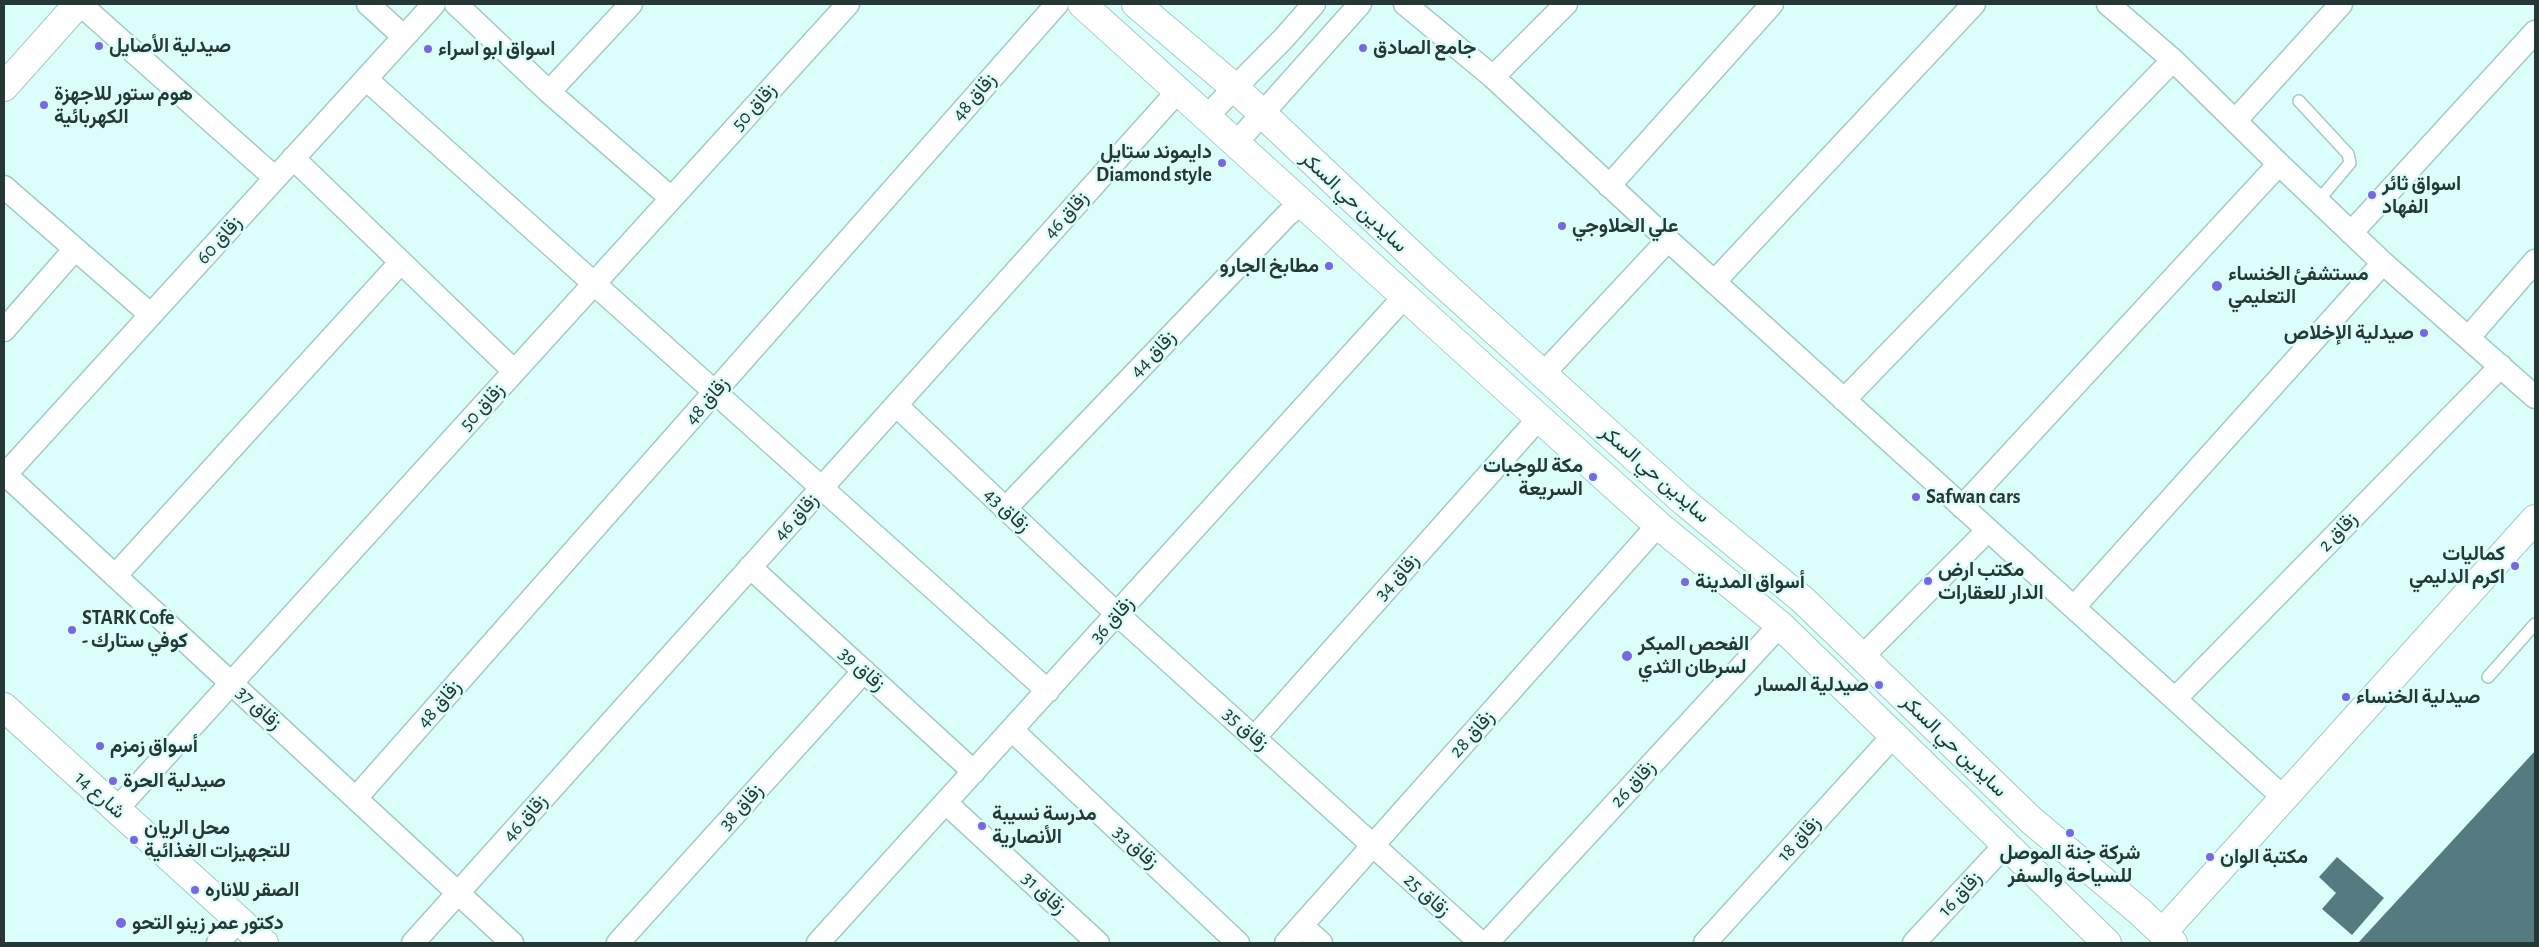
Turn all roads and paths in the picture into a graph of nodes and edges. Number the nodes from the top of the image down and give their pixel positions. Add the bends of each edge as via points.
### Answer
1 (79, 4) edge
2 (368, 4) edge
3 (434, 4) edge
4 (456, 4) edge
5 (630, 4) edge
6 (848, 4) edge
7 (1057, 4) edge
8 (1082, 4) edge
9 (1136, 4) edge
10 (1314, 4) edge
11 (1360, 4) edge
12 (1405, 4) edge
13 (1566, 4) edge
14 (1772, 4) edge
15 (1974, 4) edge
16 (2341, 4) edge
17 (2116, 6) edge
18 (2535, 32) edge
19 (404, 37) junction
20 (2173, 60) junction
21 (1493, 77) junction
22 (366, 79) junction
23 (4, 86) edge
24 (1234, 87) junction
25 (1178, 91) junction
26 (549, 92) junction
27 (2299, 101) dead end
28 (1261, 113) junction
29 (1207, 116) junction
30 (2235, 120) junction
31 (1237, 142) junction
32 (294, 158) junction
33 (2279, 164) junction
34 (275, 178) junction
35 (1609, 186) junction
36 (4, 187) edge
37 (671, 198) junction
38 (2318, 201) junction
39 (1303, 202) junction
40 (2352, 233) junction
41 (1668, 240) junction
42 (75, 249) junction
43 (2535, 261) edge
44 (401, 262) junction
45 (2383, 263) junction
46 (1714, 282) junction
47 (593, 284) junction
48 (1406, 296) junction
49 (150, 315) junction
50 (4, 330) edge
51 (2469, 337) junction
52 (2501, 366) junction
53 (514, 371) junction
54 (1543, 374) junction
55 (714, 392) junction
56 (2535, 397) edge
57 (1844, 400) junction
58 (896, 405) junction
59 (1539, 418) junction
60 (4, 475) edge
61 (822, 488) junction
62 (1962, 507) junction
63 (1005, 508) junction
64 (2535, 519) edge
65 (1658, 524) junction
66 (1988, 530) junction
67 (750, 567) junction
68 (115, 576) junction
69 (2074, 607) junction
70 (1117, 614) junction
71 (2535, 624) edge
72 (1780, 626) junction
73 (1862, 658) junction
74 (864, 671) junction
75 (2488, 677) dead end
76 (231, 682) junction
77 (1048, 691) junction
78 (2175, 699) junction
79 (4, 710) edge
80 (1012, 730) junction
81 (1894, 736) junction
82 (1255, 737) junction
83 (974, 772) junction
84 (2283, 797) junction
85 (356, 798) junction
86 (946, 803) junction
87 (116, 810) junction
88 (2006, 844) junction
89 (1372, 846) junction
90 (459, 892) junction
91 (238, 920) junction
92 (1302, 926) junction
93 (2168, 938) edge
94 (218, 943) edge
95 (264, 943) edge
96 (413, 943) edge
97 (512, 943) edge
98 (618, 943) edge
99 (818, 943) edge
100 (1098, 943) edge
101 (1238, 943) edge
102 (1286, 943) edge
103 (1321, 943) edge
104 (1482, 943) edge
105 (1487, 943) edge
106 (1705, 943) edge
107 (1914, 943) edge
108 (2107, 943) edge

1 - 23 street
1 - 34 street
2 - 19 street
3 - 19 street, زقاق 60
4 - 26 street
5 - 26 street
6 - 37 street, زقاق 50
7 - 55 street, زقاق 48
8 - 25 street, سايدين حي السكر
9 - 24 street, سايدين حي السكر
10 - 24 street
11 - 28 street
12 - 21 street
13 - 21 street
14 - 35 street
15 - 46 street
16 - 30 street
17 - 20 street
18 - 40 street
19 - 22 street, زقاق 60
20 - 30 street
20 - 57 street
21 - 35 street
22 - 32 street, زقاق 60
22 - 47 street
24 - 28 street, سايدين حي السكر
24 - 29 street
25 - 29 street, سايدين حي السكر
25 - 58 street, زقاق 46
26 - 37 street
27 - 38 lane via 2348,154 2350,163
28 - 31 street
28 - 54 street, سايدين حي السكر
29 - 31 street, سايدين حي السكر
30 - 33 street
31 - 39 street, سايدين حي السكر
32 - 34 street, زقاق 60
32 - 44 street
33 - 38 street
33 - 62 street
34 - 49 street, زقاق 60
35 - 41 street
36 - 42 street
37 - 47 street, زقاق 50
38 - 40 street
39 - 48 street, سايدين حي السكر
39 - 63 street, زقاق 44
40 - 45 street
41 - 46 street
41 - 54 street
42 - 49 street
42 - 50 street
43 - 51 street
44 - 53 street
44 - 68 street
45 - 51 street
45 - 69 street
46 - 57 street
47 - 53 street, زقاق 50
47 - 55 street
48 - 59 street, سايدين حي السكر
48 - 70 street, زقاق 36
49 - 60 street, زقاق 60
51 - 52 street
52 - 56 street
52 - 78 street, زقاق 2
53 - 76 street, زقاق 50
54 - 73 street, سايدين حي السكر via 1681,499 1803,600
55 - 61 street
55 - 85 street, زقاق 48
57 - 62 street
58 - 61 street, زقاق 46
58 - 63 street, زقاق 43
59 - 65 street, سايدين حي السكر
59 - 82 street, زقاق 34
60 - 68 street, زقاق 37
61 - 67 street, زقاق 46
61 - 77 street
62 - 66 street
63 - 70 street, زقاق 43
64 - 84 street
65 - 72 street, سايدين حي السكر
65 - 89 street, زقاق 28
66 - 69 street
66 - 73 street
67 - 74 street, زقاق 39
67 - 90 street, زقاق 46
68 - 76 street, زقاق 37
69 - 78 street
70 - 77 street, زقاق 36
70 - 82 street, زقاق 35
71 - 75 lane
72 - 81 street, سايدين حي السكر
72 - 105 street, زقاق 26
73 - 93 street, سايدين حي السكر via 2031,820
74 - 83 street, زقاق 39
74 - 98 street, زقاق 38
76 - 85 street, زقاق 37
76 - 87 street, زقاق 50
77 - 80 street, زقاق 36
78 - 84 street
79 - 87 street, شارع 14
80 - 83 street, زقاق 36
80 - 101 street, زقاق 33
81 - 88 street, سايدين حي السكر
81 - 106 street, زقاق 18
82 - 89 street, زقاق 35
83 - 86 street, زقاق 36
84 - 93 street
85 - 90 street, زقاق 37
86 - 99 street, زقاق 36
86 - 100 street, زقاق 31
87 - 91 street, شارع 14
88 - 107 street, زقاق 16
88 - 108 street, سايدين حي السكر
89 - 92 street, زقاق 28
89 - 104 street, زقاق 25
90 - 96 street, زقاق 46
90 - 97 street, زقاق 37
91 - 94 street
91 - 95 street, شارع 14
92 - 102 street, زقاق 28
92 - 103 street

